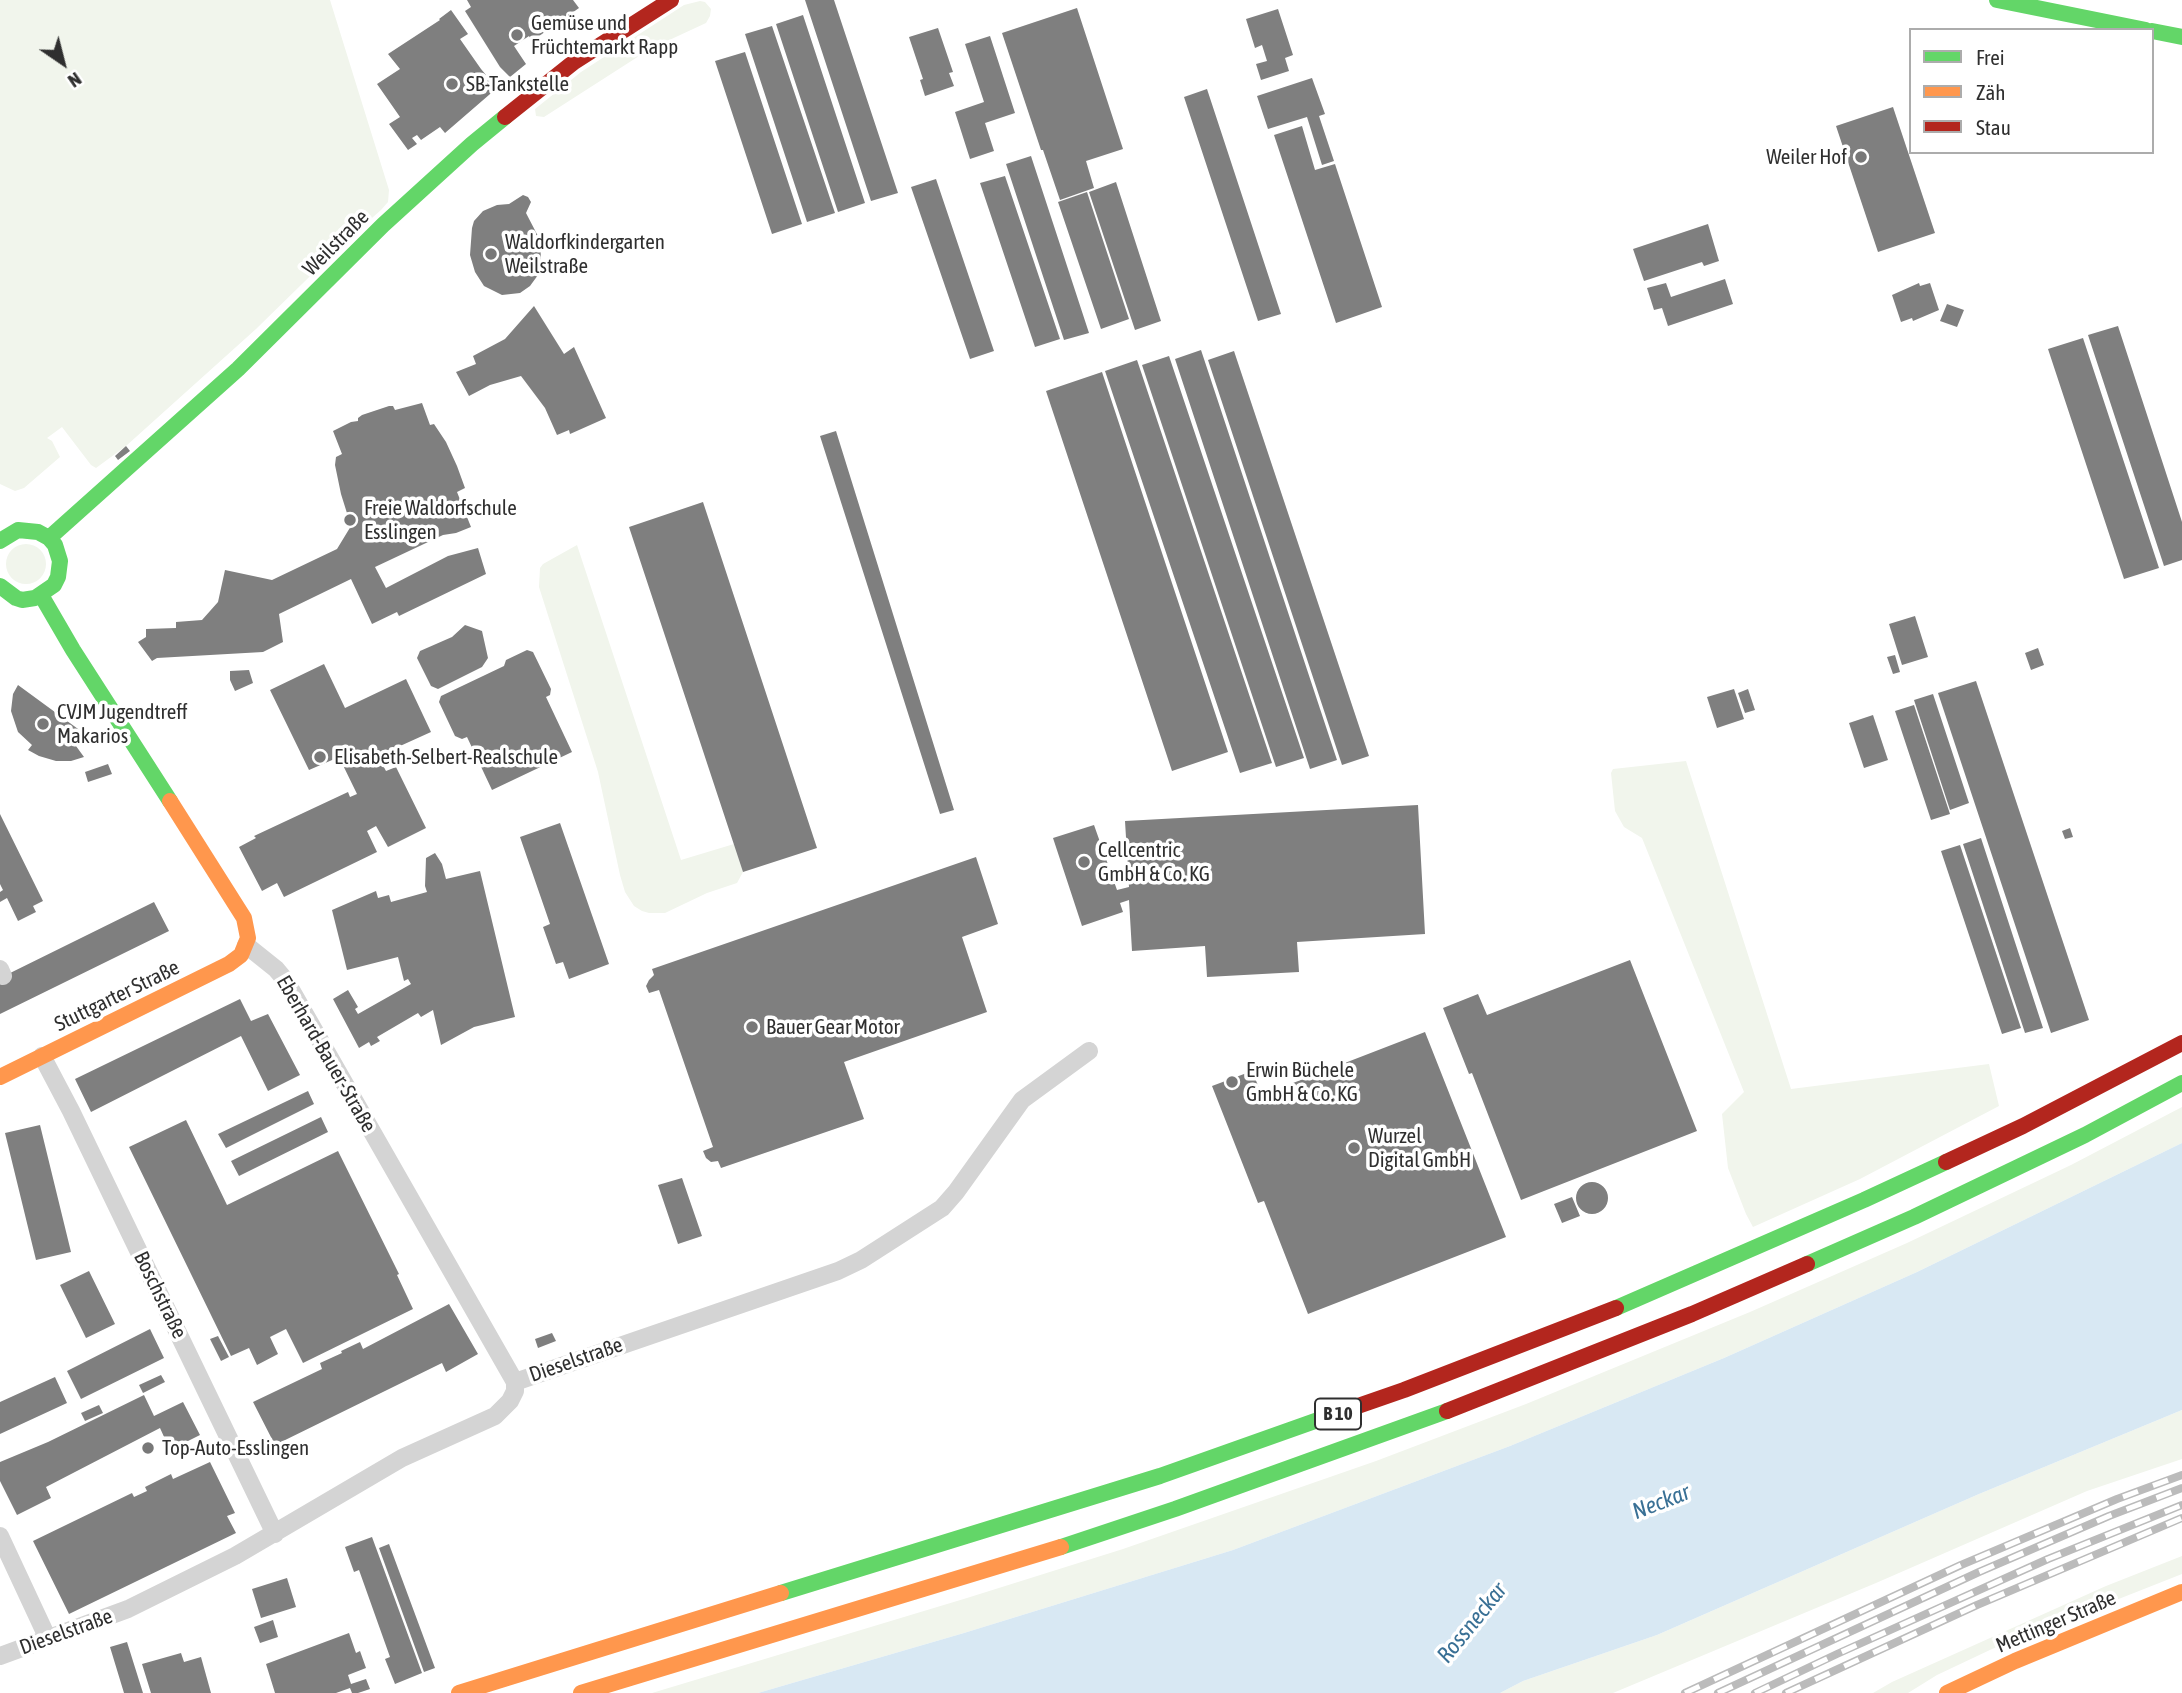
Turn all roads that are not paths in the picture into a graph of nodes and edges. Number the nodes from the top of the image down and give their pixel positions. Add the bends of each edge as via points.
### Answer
1 (671, 0) edge
2 (1997, 0) edge
3 (2136, 28) edge
4 (2154, 31) edge
5 (2182, 37) edge
6 (49, 538) junction
7 (0, 541) edge
8 (0, 586) edge
9 (41, 595) junction
10 (246, 945) junction
11 (2182, 1043) edge
12 (1089, 1051) dead end
13 (43, 1056) junction
14 (0, 1077) edge
15 (2182, 1083) edge
16 (514, 1382) junction
17 (275, 1534) junction
18 (0, 1536) edge
19 (2182, 1592) edge
20 (48, 1639) junction
21 (0, 1657) edge
22 (459, 1693) edge
23 (581, 1693) edge
24 (1947, 1693) edge

1 - 6 main road, Weilstraße via 574,62 472,144 228,379
2 - 3 main road
4 - 5 main road
6 - 7 main road via 24,530
6 - 9 main road via 58,553 60,570 54,585
8 - 9 main road via 22,600
9 - 10 main road via 243,918 248,931
10 - 13 main road, Stuttgarter Straße via 229,964
10 - 16 street, Eberhard-Bauer-Straße via 286,981
11 - 22 main road, B 10 via 2022,1126 1864,1200 1618,1307 1404,1390 1160,1476
12 - 16 street, Dieselstraße via 1022,1100 942,1208 861,1260
13 - 14 main road, Stuttgarter Straße
13 - 17 street, Boschstraße
15 - 23 main road, B 10 via 1914,1217 1692,1314 1420,1422 1048,1552
16 - 17 street, Dieselstraße via 510,1401 495,1416 402,1458
17 - 20 street, Dieselstraße via 137,1605
18 - 20 street
19 - 24 main road, Mettinger Straße
20 - 21 street, Dieselstraße

